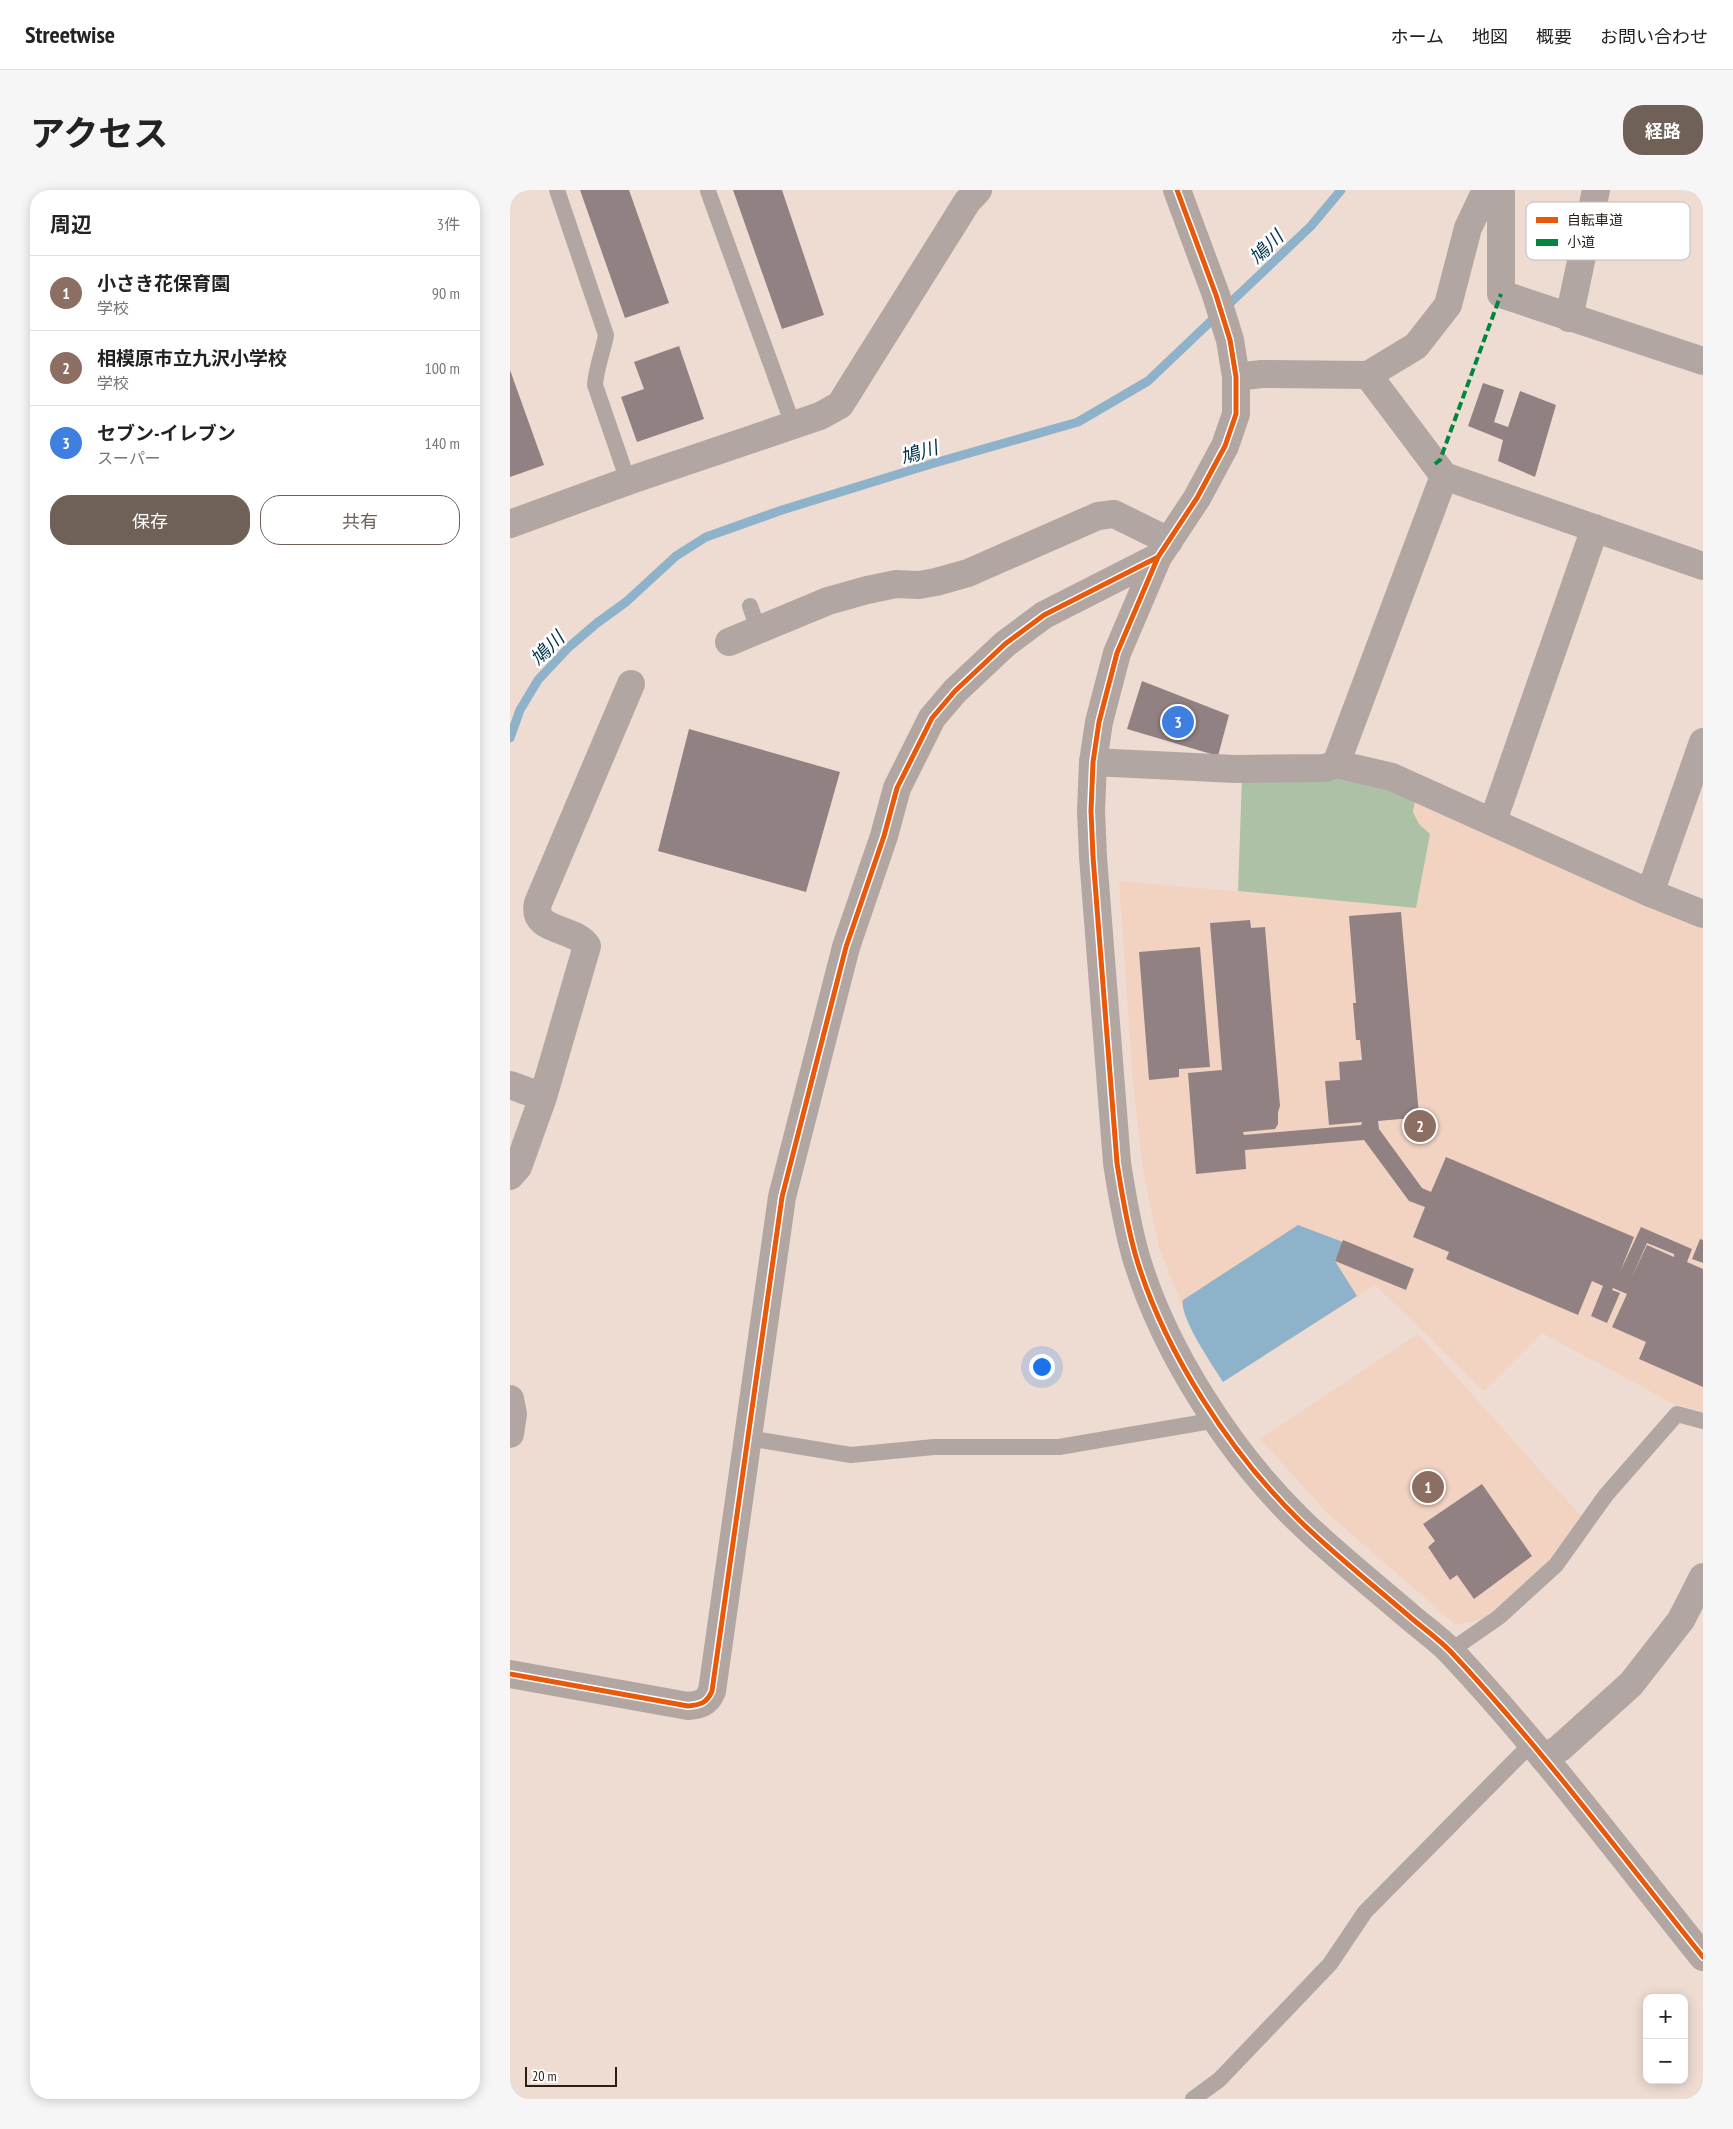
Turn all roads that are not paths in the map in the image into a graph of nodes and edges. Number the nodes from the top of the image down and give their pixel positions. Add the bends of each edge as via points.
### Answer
1 (558, 190) edge
2 (978, 190) edge
3 (1177, 190) edge
4 (1486, 190) edge
5 (1501, 190) edge
6 (708, 191) edge
7 (1581, 260) edge
8 (1569, 318) junction
9 (1703, 361) edge
10 (1368, 375) junction
11 (1236, 377) junction
12 (793, 425) junction
13 (1444, 476) junction
14 (628, 481) junction
15 (510, 524) edge
16 (1595, 528) junction
17 (1164, 549) junction
18 (1703, 566) edge
19 (729, 642) dead end
20 (631, 684) dead end
21 (1703, 742) edge
22 (1093, 762) junction
23 (1336, 764) junction
24 (1493, 822) junction
25 (1650, 893) junction
26 (1703, 914) edge
27 (510, 1085) edge
28 (543, 1097) junction
29 (510, 1176) edge
30 (510, 1399) edge
31 (1217, 1420) junction
32 (1703, 1421) edge
33 (510, 1434) edge
34 (748, 1438) junction
35 (1703, 1577) edge
36 (1450, 1651) junction
37 (510, 1674) edge
38 (1538, 1751) junction
39 (1703, 1957) edge
40 (1193, 2099) edge

1 - 14 lane via 606,335 595,386
2 - 12 street via 967,202 840,405
3 - 11 street via 1216,294 1230,340
4 - 10 street via 1468,228 1448,305 1416,346
5 - 8 street via 1501,294
6 - 12 lane
7 - 8 street
8 - 9 street
10 - 11 street via 1262,374
10 - 13 street
11 - 17 street via 1236,414 1225,446
12 - 14 street
13 - 16 street
13 - 23 street
14 - 15 street
16 - 18 street
16 - 24 street
17 - 19 street via 1114,514 1098,516 968,573 936,582 896,584 754,617
17 - 22 street via 1117,653 1099,722
17 - 34 street via 1044,615 1004,644 955,691 932,718 916,747 897,788 846,947 782,1197
20 - 28 street via 536,911 544,924 582,939 586,946
21 - 25 street
22 - 23 street via 1235,768 1325,768
22 - 31 street via 1093,857 1117,1163 1125,1213 1151,1297 1185,1370
23 - 24 street via 1392,777
24 - 25 street
25 - 26 street
27 - 28 street
28 - 29 street via 518,1167
30 - 33 street via 513,1414
31 - 34 lane via 1059,1447 934,1447 851,1455
31 - 36 street via 1252,1469 1299,1520
32 - 36 lane via 1677,1414 1606,1496 1556,1565 1499,1617
34 - 37 street via 712,1691 708,1699 700,1706 688,1706
35 - 38 street via 1681,1620 1631,1684 1560,1748
36 - 38 street
38 - 39 street
38 - 40 lane via 1365,1912 1330,1964 1219,2080

